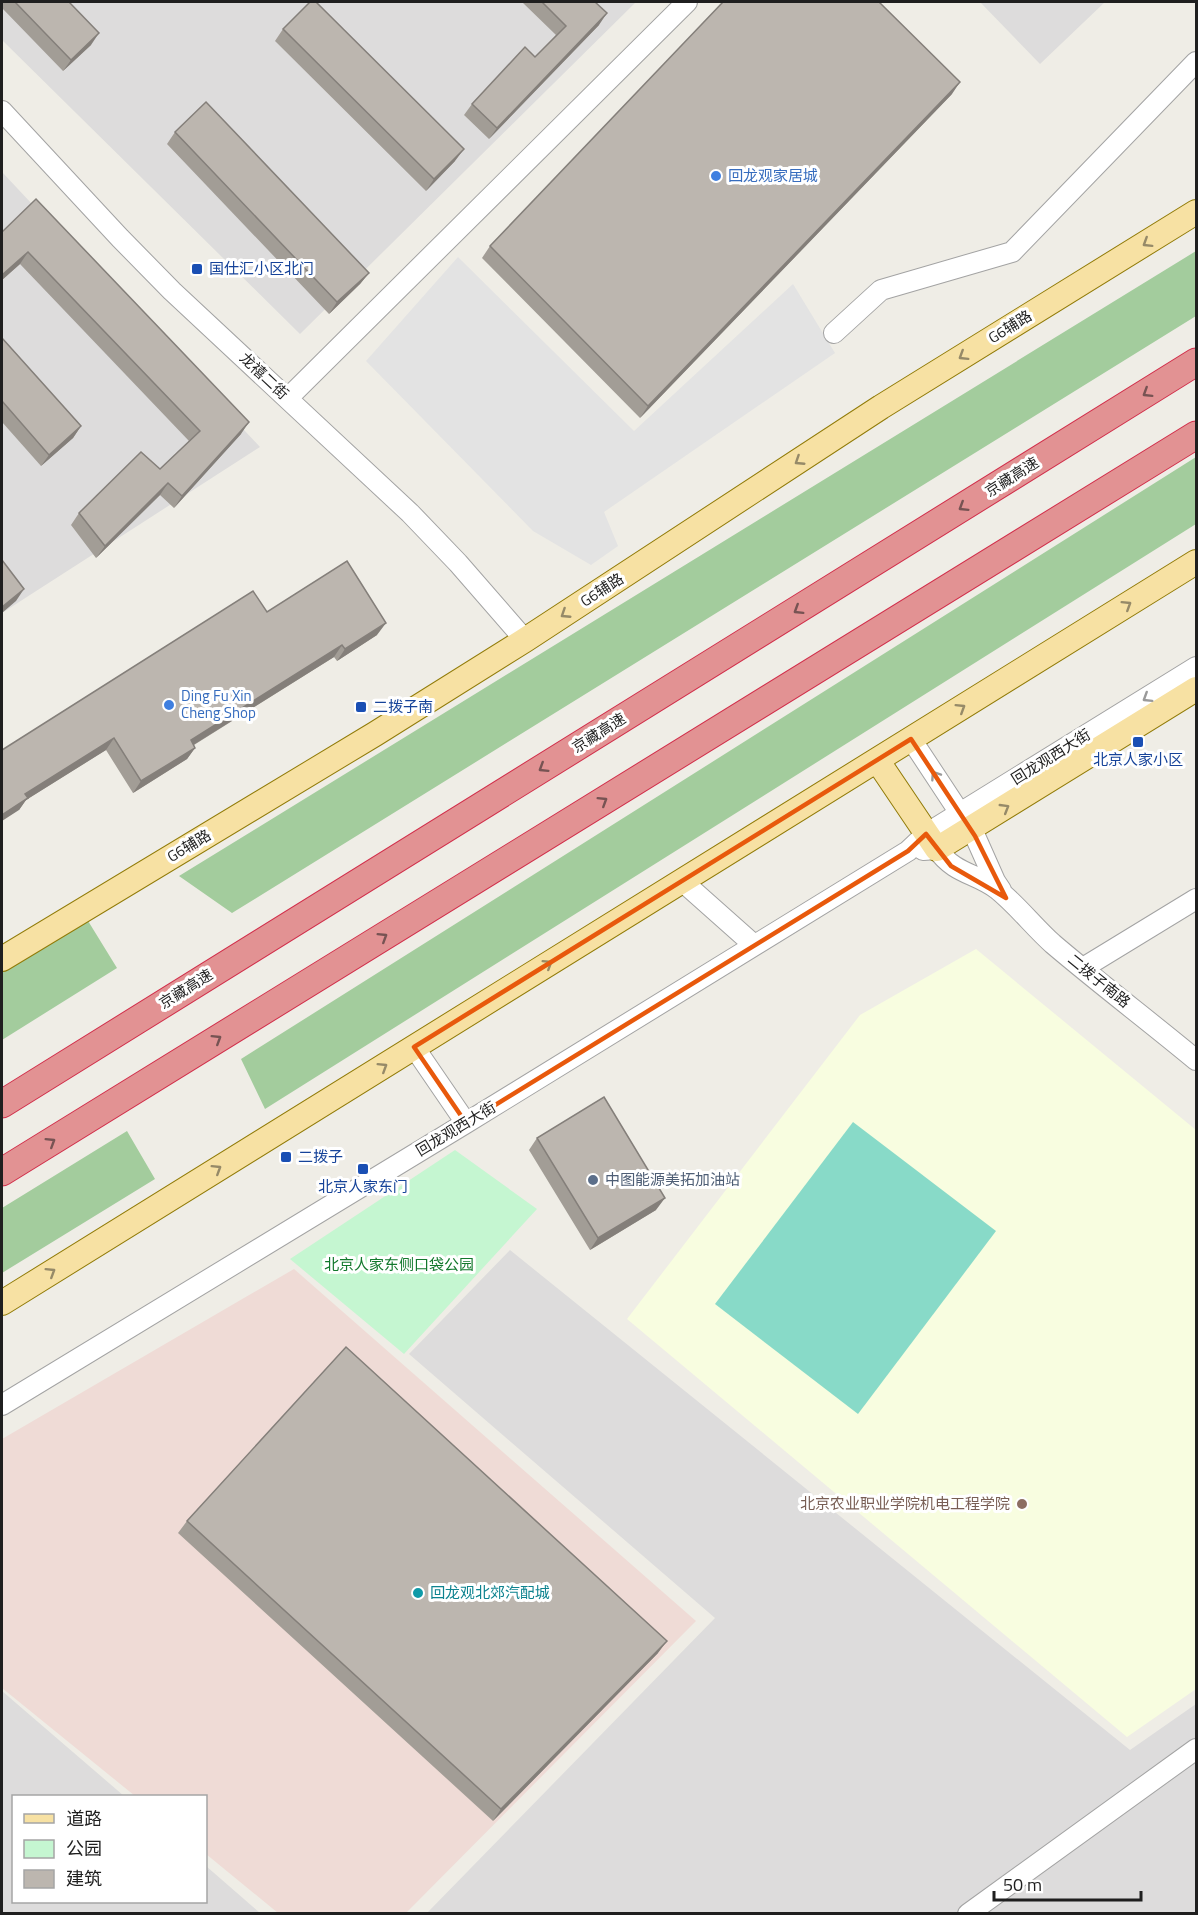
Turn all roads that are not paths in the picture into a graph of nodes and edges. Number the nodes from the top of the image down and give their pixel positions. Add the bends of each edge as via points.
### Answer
1 (687, 2) edge
2 (1197, 62) edge
3 (2, 111) edge
4 (1197, 212) edge
5 (834, 333) dead end
6 (1197, 362) edge
7 (288, 398) junction
8 (1197, 435) edge
9 (1197, 562) edge
10 (525, 640) junction
11 (1197, 667) edge
12 (1197, 690) edge
13 (911, 739) junction
14 (877, 760) junction
15 (965, 821) junction
16 (932, 842) junction
17 (682, 881) junction
18 (1006, 897) junction
19 (1197, 899) edge
20 (754, 945) junction
21 (2, 959) edge
22 (1083, 968) junction
23 (414, 1047) junction
24 (1197, 1060) edge
25 (2, 1104) edge
26 (466, 1123) junction
27 (2, 1172) edge
28 (2, 1303) edge
29 (2, 1405) edge
30 (1197, 1749) edge
31 (968, 1914) edge

1 - 7 street
2 - 5 street via 1012,252 881,290
3 - 7 street, 龙禧二街 via 134,253
4 -> 10 main road, G6辅路 via 881,407
6 -> 25 highway, 京藏高速
7 - 10 street, 龙禧二街 via 410,513
27 -> 8 highway
13 -> 9 main road
10 - 21 main road, G6辅路
11 -> 15 street, 回龙观西大街
15 -> 12 main road, 回龙观西大街
13 - 14 main road
15 -> 13 street, 二拨子南路
14 - 16 main road, 二拨子南路
14 - 17 main road
15 - 16 main road, 回龙观西大街
15 - 18 street, 二拨子南路
16 - 18 street, 二拨子南路 via 951,866 991,885
16 - 20 street, 回龙观西大街 via 908,851
17 - 20 street
23 -> 17 main road
18 - 22 street, 二拨子南路
19 - 22 street
20 - 26 street, 回龙观西大街
22 - 24 street, 二拨子南路
23 - 26 street
28 -> 23 main road
26 - 29 street, 回龙观西大街
30 - 31 street

